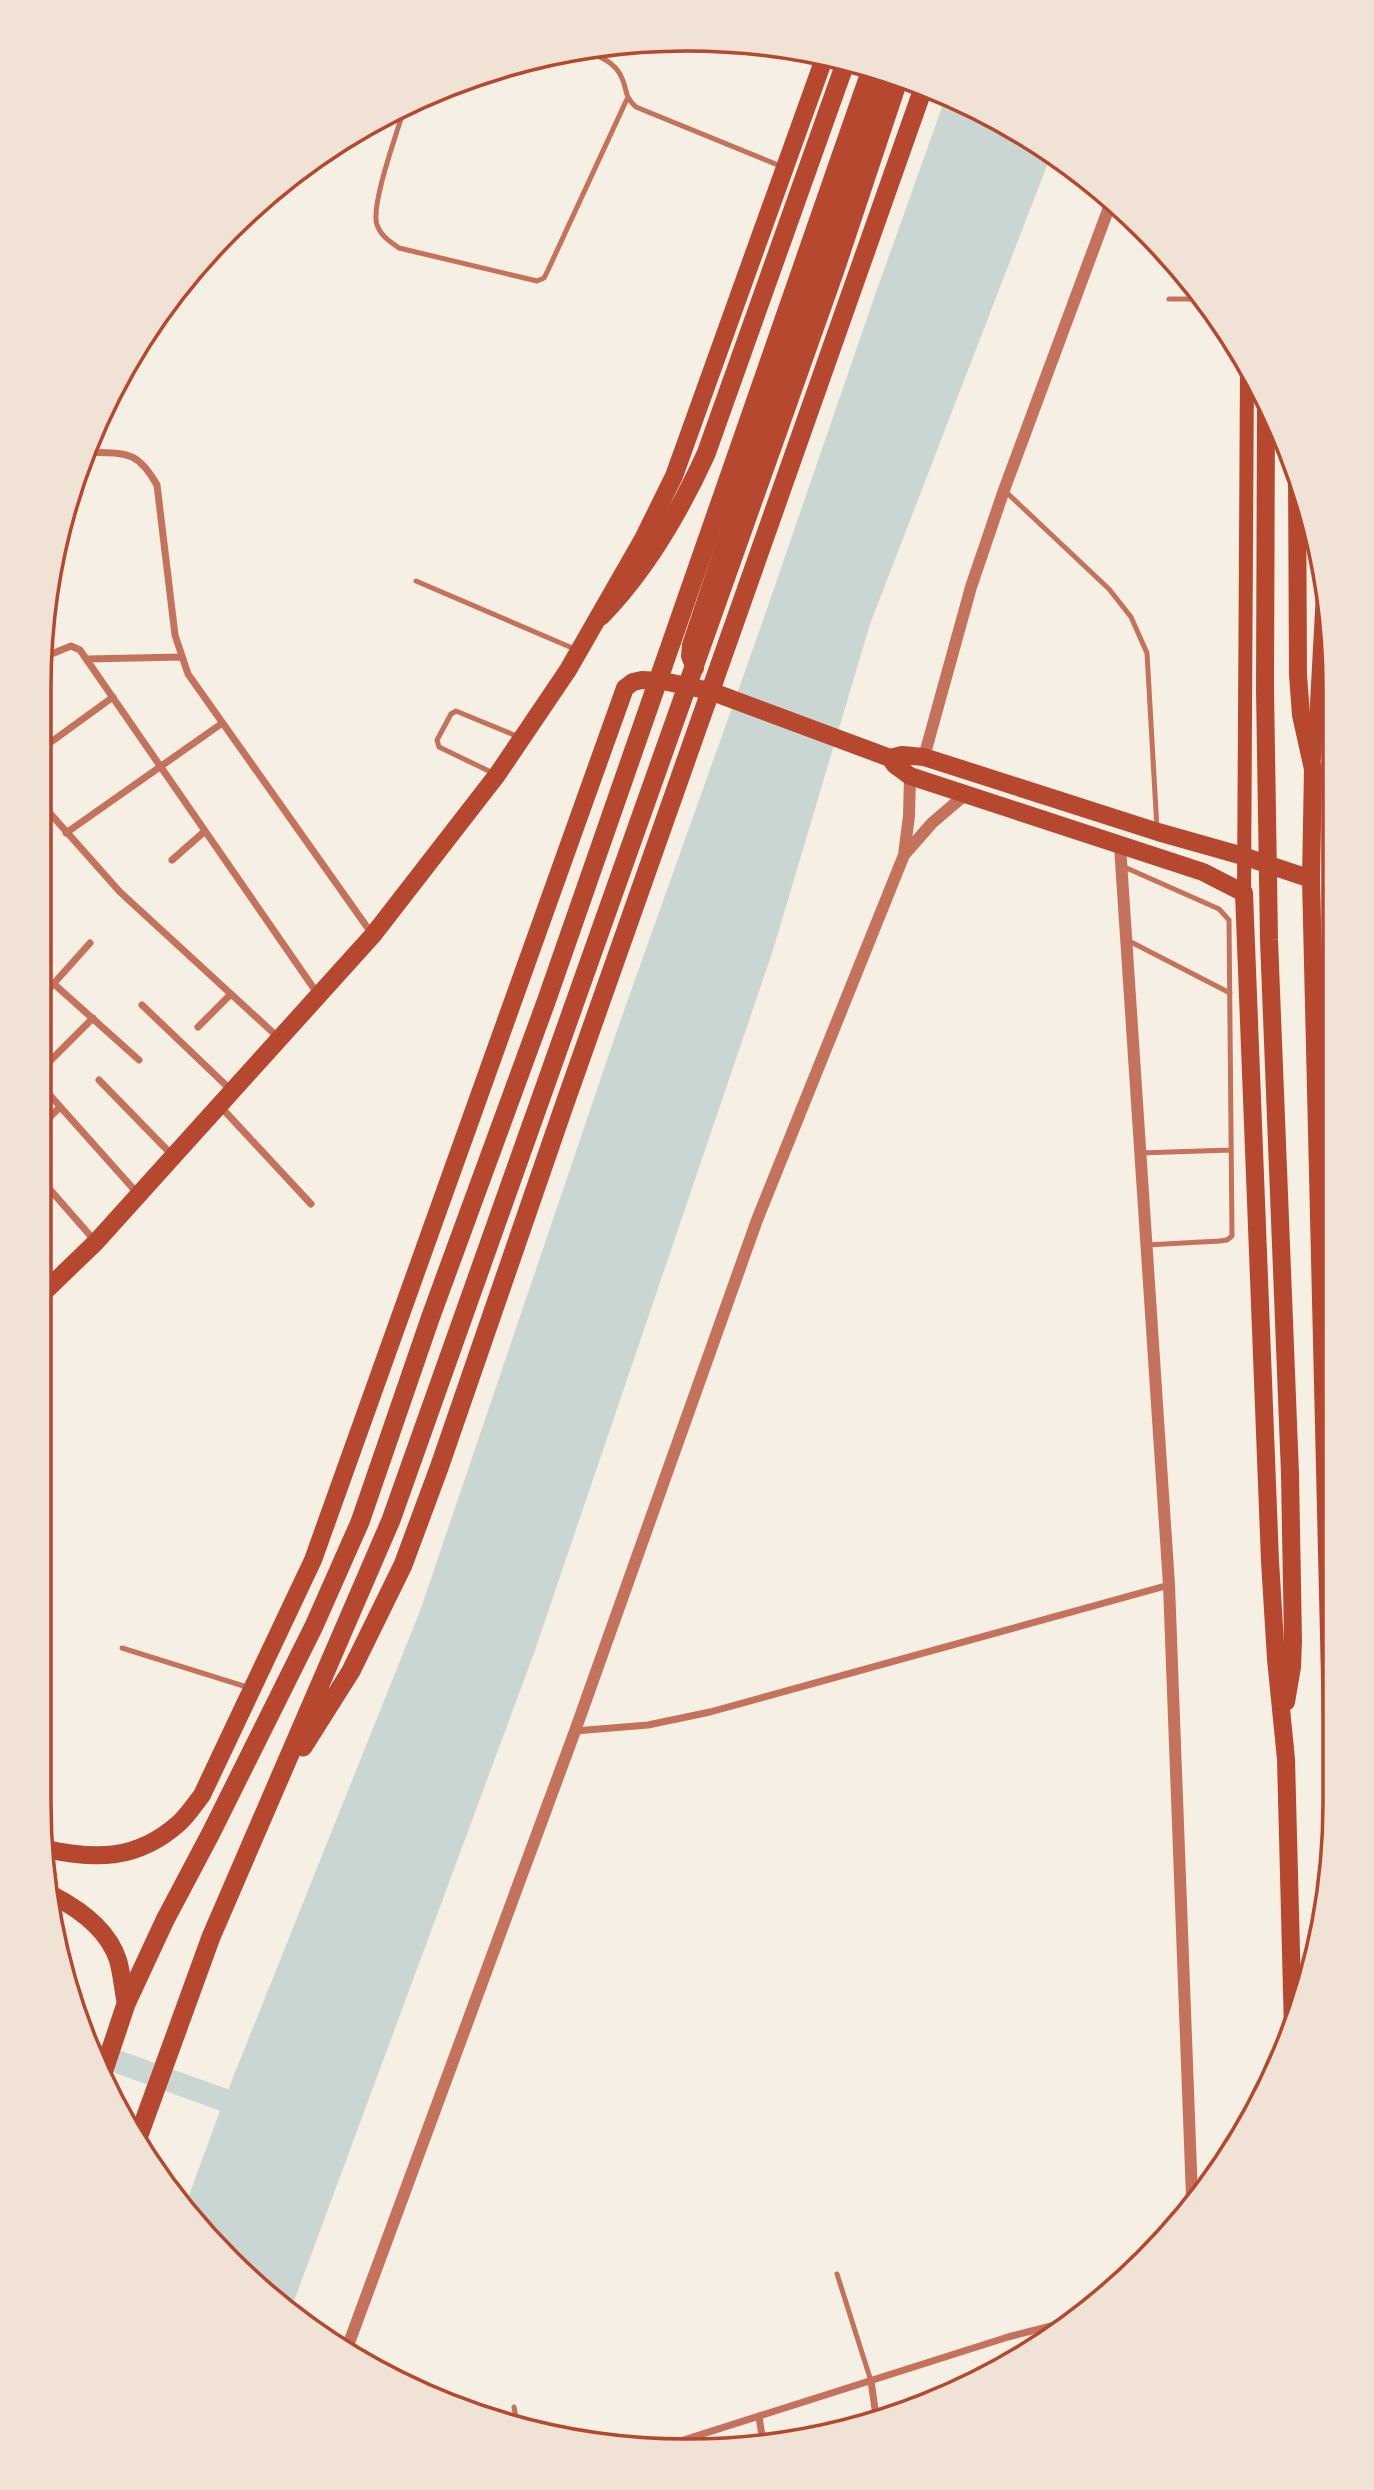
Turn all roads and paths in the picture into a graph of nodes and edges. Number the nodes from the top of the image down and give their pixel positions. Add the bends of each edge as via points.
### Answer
1 (599, 57) edge
2 (822, 65) edge
3 (843, 70) edge
4 (868, 77) edge
5 (880, 81) edge
6 (896, 87) edge
7 (921, 96) edge
8 (627, 99) junction
9 (401, 118) edge
10 (785, 169) junction
11 (1108, 210) edge
12 (1169, 299) dead end
13 (1191, 299) edge
14 (1247, 385) edge
15 (1266, 424) edge
16 (96, 453) edge
17 (1004, 491) junction
18 (1297, 507) edge
19 (416, 581) dead end
20 (601, 616) junction
21 (1321, 632) edge
22 (580, 651) junction
23 (54, 653) dead end
24 (181, 657) junction
25 (87, 659) junction
26 (710, 691) junction
27 (113, 696) junction
28 (222, 724) junction
29 (522, 738) junction
30 (51, 742) edge
31 (924, 757) junction
32 (890, 758) junction
33 (161, 767) junction
34 (1313, 769) junction
35 (497, 775) junction
36 (910, 776) junction
37 (966, 794) junction
38 (51, 815) edge
39 (205, 831) junction
40 (66, 833) junction
41 (1162, 833) junction
42 (1120, 846) junction
43 (904, 855) junction
44 (1243, 856) junction
45 (1162, 859) junction
46 (172, 860) dead end
47 (1121, 865) junction
48 (1311, 879) junction
49 (1244, 893) junction
50 (373, 936) junction
51 (1126, 940) junction
52 (90, 943) dead end
53 (54, 984) junction
54 (51, 987) edge
55 (231, 993) junction
56 (1230, 993) junction
57 (319, 997) junction
58 (142, 1005) dead end
59 (93, 1018) junction
60 (198, 1027) dead end
61 (281, 1039) junction
62 (51, 1060) edge
63 (139, 1060) dead end
64 (99, 1080) dead end
65 (232, 1092) junction
66 (51, 1097) edge
67 (220, 1106) junction
68 (60, 1107) junction
69 (51, 1116) edge
70 (1231, 1150) junction
71 (1140, 1153) junction
72 (174, 1157) junction
73 (51, 1191) edge
74 (139, 1195) junction
75 (311, 1204) dead end
76 (96, 1242) junction
77 (1146, 1245) junction
78 (51, 1285) edge
79 (1323, 1328) edge
80 (1169, 1585) junction
81 (122, 1648) dead end
82 (253, 1688) junction
83 (1283, 1720) junction
84 (575, 1731) junction
85 (281, 1779) junction
86 (53, 1850) edge
87 (58, 1898) edge
88 (1292, 1998) edge
89 (125, 2009) junction
90 (106, 2063) edge
91 (141, 2129) edge
92 (1192, 2190) edge
93 (838, 2274) dead end
94 (1047, 2327) edge
95 (349, 2341) edge
96 (871, 2381) junction
97 (514, 2407) dead end
98 (875, 2410) edge
99 (516, 2416) edge
100 (759, 2417) junction
101 (762, 2435) edge
102 (687, 2439) edge

1 - 8 lane via 622,77
2 - 10 main road
3 - 20 highway via 706,454 642,569
4 - 89 highway via 360,1522 339,1574
5 - 26 main road via 691,645 694,666
6 - 85 highway via 391,1520
7 - 26 highway
8 - 9 lane via 548,270 537,281 399,248 384,238 376,222 376,204
8 - 10 lane via 636,107
10 - 20 main road via 674,476
11 - 17 street
12 - 13 lane
14 - 44 main road
15 - 83 main road via 1269,926 1293,1641
16 - 24 street via 126,454 146,466 157,485
17 - 31 street via 971,587
17 - 41 lane via 1108,589 1131,617 1147,653
18 - 34 main road via 1298,675
19 - 22 lane
20 - 22 main road
21 - 34 main road
22 - 29 main road
23 - 25 street via 66,646 76,647
24 - 25 street
24 - 28 street
25 - 27 street
26 - 32 main road
26 - 82 main road via 642,680 625,688 621,696 330,1517
26 - 85 highway via 403,1565 351,1671
27 - 30 street
27 - 33 street
28 - 33 street
28 - 50 street
29 - 35 main road
29 - 35 lane via 456,711 451,714 436,740 439,747
31 - 32 main road
31 - 41 main road
32 - 36 main road
33 - 39 street
33 - 40 street
34 - 48 main road
35 - 50 main road
36 - 37 main road
36 - 43 street
37 - 42 main road
37 - 43 street
38 - 40 street
39 - 46 street
39 - 57 street
40 - 55 street via 120,892
41 - 44 main road
41 - 45 main road
42 - 45 main road
42 - 47 street
43 - 84 street via 757,1220
44 - 48 main road
44 - 49 main road
45 - 49 main road via 1203,872
47 - 51 street
47 - 56 lane via 1225,914 1229,920
48 - 79 main road
49 - 83 main road via 1270,1561
50 - 57 main road
51 - 56 lane
51 - 71 street
52 - 53 street
53 - 54 street
53 - 59 street
55 - 60 street
55 - 61 street
56 - 70 lane
57 - 61 main road
58 - 65 street
59 - 62 street
59 - 63 street
61 - 65 main road
64 - 72 street
65 - 67 main road
66 - 68 street
67 - 72 main road
67 - 75 street
68 - 69 street
68 - 74 street
70 - 71 lane
70 - 77 lane via 1232,1236 1220,1241
71 - 77 street
72 - 74 main road
73 - 76 street
74 - 76 main road
76 - 78 main road
77 - 80 street
80 - 84 street via 710,1712 648,1725
80 - 92 street
81 - 82 lane
82 - 86 main road via 202,1795 179,1823 149,1844 115,1856
83 - 88 main road
84 - 95 street
85 - 91 highway via 211,1937
87 - 89 main road via 95,1924 112,1947
89 - 90 highway
93 - 96 lane
94 - 96 street
96 - 98 street
96 - 100 street
97 - 99 lane
100 - 101 street
100 - 102 street

